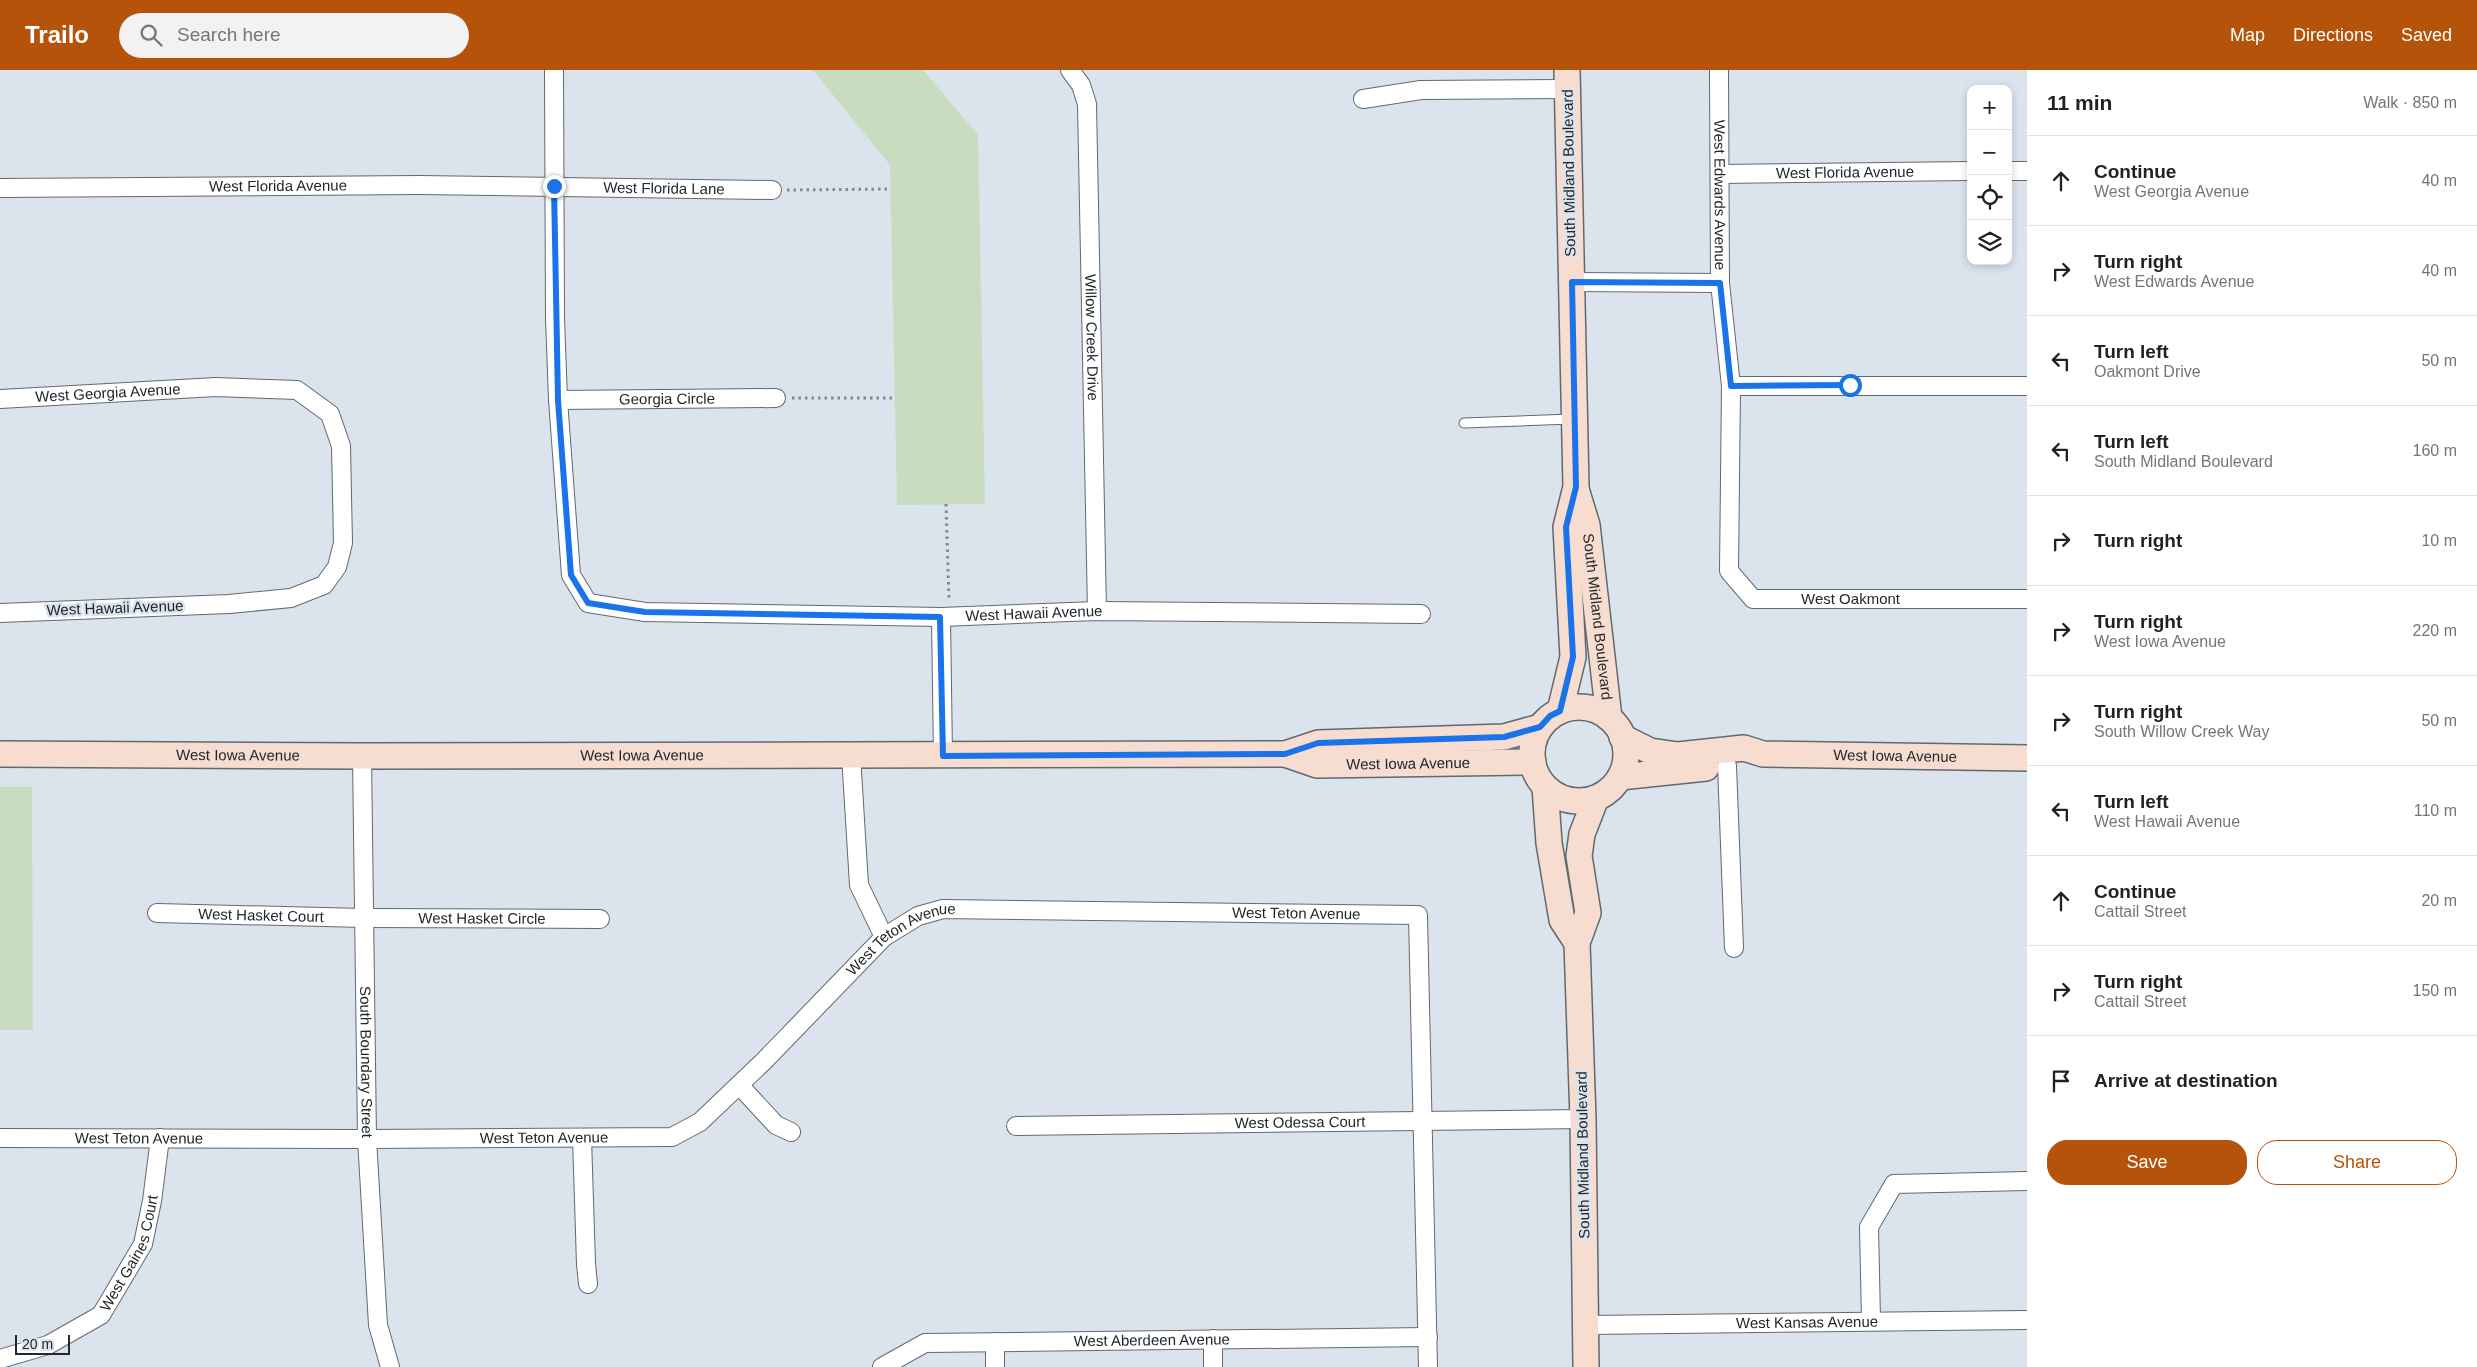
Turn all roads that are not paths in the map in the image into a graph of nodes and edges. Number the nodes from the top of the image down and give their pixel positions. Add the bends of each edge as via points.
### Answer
1 (554, 70) edge
2 (1070, 70) edge
3 (1719, 70) edge
4 (1567, 80) edge
5 (1363, 99) dead end
6 (1967, 171) edge
7 (2012, 171) edge
8 (2027, 171) edge
9 (1720, 174) junction
10 (554, 186) junction
11 (0, 188) edge
12 (772, 190) road end
13 (1572, 282) junction
14 (1720, 283) junction
15 (1731, 386) junction
16 (2027, 386) edge
17 (776, 398) road end
18 (0, 399) edge
19 (558, 400) junction
20 (1575, 419) junction
21 (1464, 423) dead end
22 (1576, 487) junction
23 (1728, 529) joint
24 (2027, 599) edge
25 (229, 604) joint
26 (1097, 610) junction
27 (0, 612) edge
28 (1421, 614) dead end
29 (945, 616) junction
30 (1560, 711) junction
31 (1540, 727) junction
32 (1616, 727) junction
33 (0, 754) edge
34 (1285, 754) junction
35 (1763, 754) junction
36 (851, 755) junction
37 (362, 756) junction
38 (943, 756) junction
39 (2027, 758) edge
40 (1533, 762) junction
41 (1727, 766) junction
42 (1620, 777) junction
43 (1545, 787) junction
44 (1596, 798) junction
45 (157, 913) dead end
46 (364, 918) junction
47 (600, 919) dead end
48 (884, 937) junction
49 (1577, 943) junction
50 (1734, 948) dead end
51 (739, 1085) junction
52 (1583, 1119) junction
53 (1424, 1122) junction
54 (1016, 1126) dead end
55 (791, 1132) dead end
56 (0, 1138) edge
57 (160, 1138) junction
58 (582, 1138) junction
59 (367, 1139) junction
60 (2027, 1181) edge
61 (588, 1284) dead end
62 (1871, 1320) junction
63 (2027, 1320) edge
64 (1586, 1325) junction
65 (1428, 1337) junction
66 (1213, 1339) junction
67 (995, 1342) junction
68 (0, 1359) edge
69 (390, 1367) edge
70 (882, 1367) edge
71 (995, 1367) edge
72 (1213, 1367) edge
73 (1428, 1367) edge
74 (1586, 1367) edge

1 - 10 street, West Hawaii Avenue
2 - 26 street, Willow Creek Drive via 1081,85 1087,104
3 - 9 street, West Edwards Avenue
4 - 5 street via 1421,90
4 - 13 street, South Midland Boulevard
6 - 9 street, West Florida Avenue
7 - 8 street
9 - 14 street, West Edwards Avenue
10 - 11 street, West Florida Avenue
10 - 12 street, West Florida Lane
10 - 19 street, West Hawaii Avenue
13 - 14 street
13 - 20 street, South Midland Boulevard
14 - 15 street, West Edwards Avenue
15 - 16 street
15 - 23 street, West Edwards Avenue
17 - 19 street, Georgia Circle
18 - 25 street, West Georgia Avenue via 216,387 297,390 330,414 341,446 343,543 337,567 324,585 291,598
19 - 29 street, West Hawaii Avenue via 571,575 588,603 645,612
20 - 21 lane
20 - 22 street, South Midland Boulevard
22 - 30 street, South Midland Boulevard via 1566,527 1573,657
22 - 32 street, South Midland Boulevard via 1587,525
23 - 24 street, West Oakmont via 1728,571 1753,599
25 - 27 street, West Hawaii Avenue
26 - 28 street, West Hawaii Avenue
26 - 29 street, West Hawaii Avenue
29 - 38 street
30 - 31 street
30 - 32 street via 1579,707 1595,710
31 - 34 street, West Iowa Avenue via 1504,737 1318,743
31 - 40 street via 1533,741
32 - 35 street, West Iowa Avenue via 1650,751 1678,755 1744,748
32 - 42 street via 1625,746 1626,762
33 - 37 street, West Iowa Avenue
34 - 38 street, West Iowa Avenue
34 - 40 street, West Iowa Avenue via 1317,765
35 - 39 street, West Iowa Avenue
35 - 41 street, West Iowa Avenue via 1745,764
36 - 37 street, West Iowa Avenue
36 - 38 street, West Iowa Avenue
36 - 48 street via 858,886
37 - 46 street, South Boundary Street
40 - 43 street via 1534,770
41 - 42 street, West Iowa Avenue
41 - 50 street
42 - 44 street via 1610,790
43 - 44 street via 1565,800 1580,802
43 - 49 street via 1548,843 1562,920
44 - 49 street, South Midland Boulevard via 1582,834 1579,856 1588,913
45 - 46 street, West Hasket Court
46 - 47 street, West Hasket Circle
46 - 59 street, South Boundary Street
48 - 51 street, West Teton Avenue
48 - 53 street, West Teton Avenue via 918,916 943,909 1418,914
49 - 52 street, South Midland Boulevard
51 - 55 street via 776,1125
51 - 58 street, West Teton Avenue via 700,1122 672,1137
52 - 53 street, West Odessa Court
52 - 64 street, South Midland Boulevard
53 - 54 street, West Odessa Court
53 - 65 street, West Teton Avenue
56 - 57 street, West Teton Avenue
57 - 59 street, West Teton Avenue
57 - 68 street, West Gaines Court via 143,1244 101,1315 48,1345
58 - 59 street, West Teton Avenue
58 - 61 street
59 - 69 street, South Boundary Street via 378,1325
60 - 62 street via 1894,1184 1869,1227
62 - 63 street, West Kansas Avenue
62 - 64 street, West Kansas Avenue
64 - 74 street, South Midland Boulevard
65 - 66 street, West Aberdeen Avenue
65 - 73 street, West Teton Avenue
66 - 67 street, West Aberdeen Avenue
66 - 72 street
67 - 70 street, West Aberdeen Avenue via 925,1343
67 - 71 street

